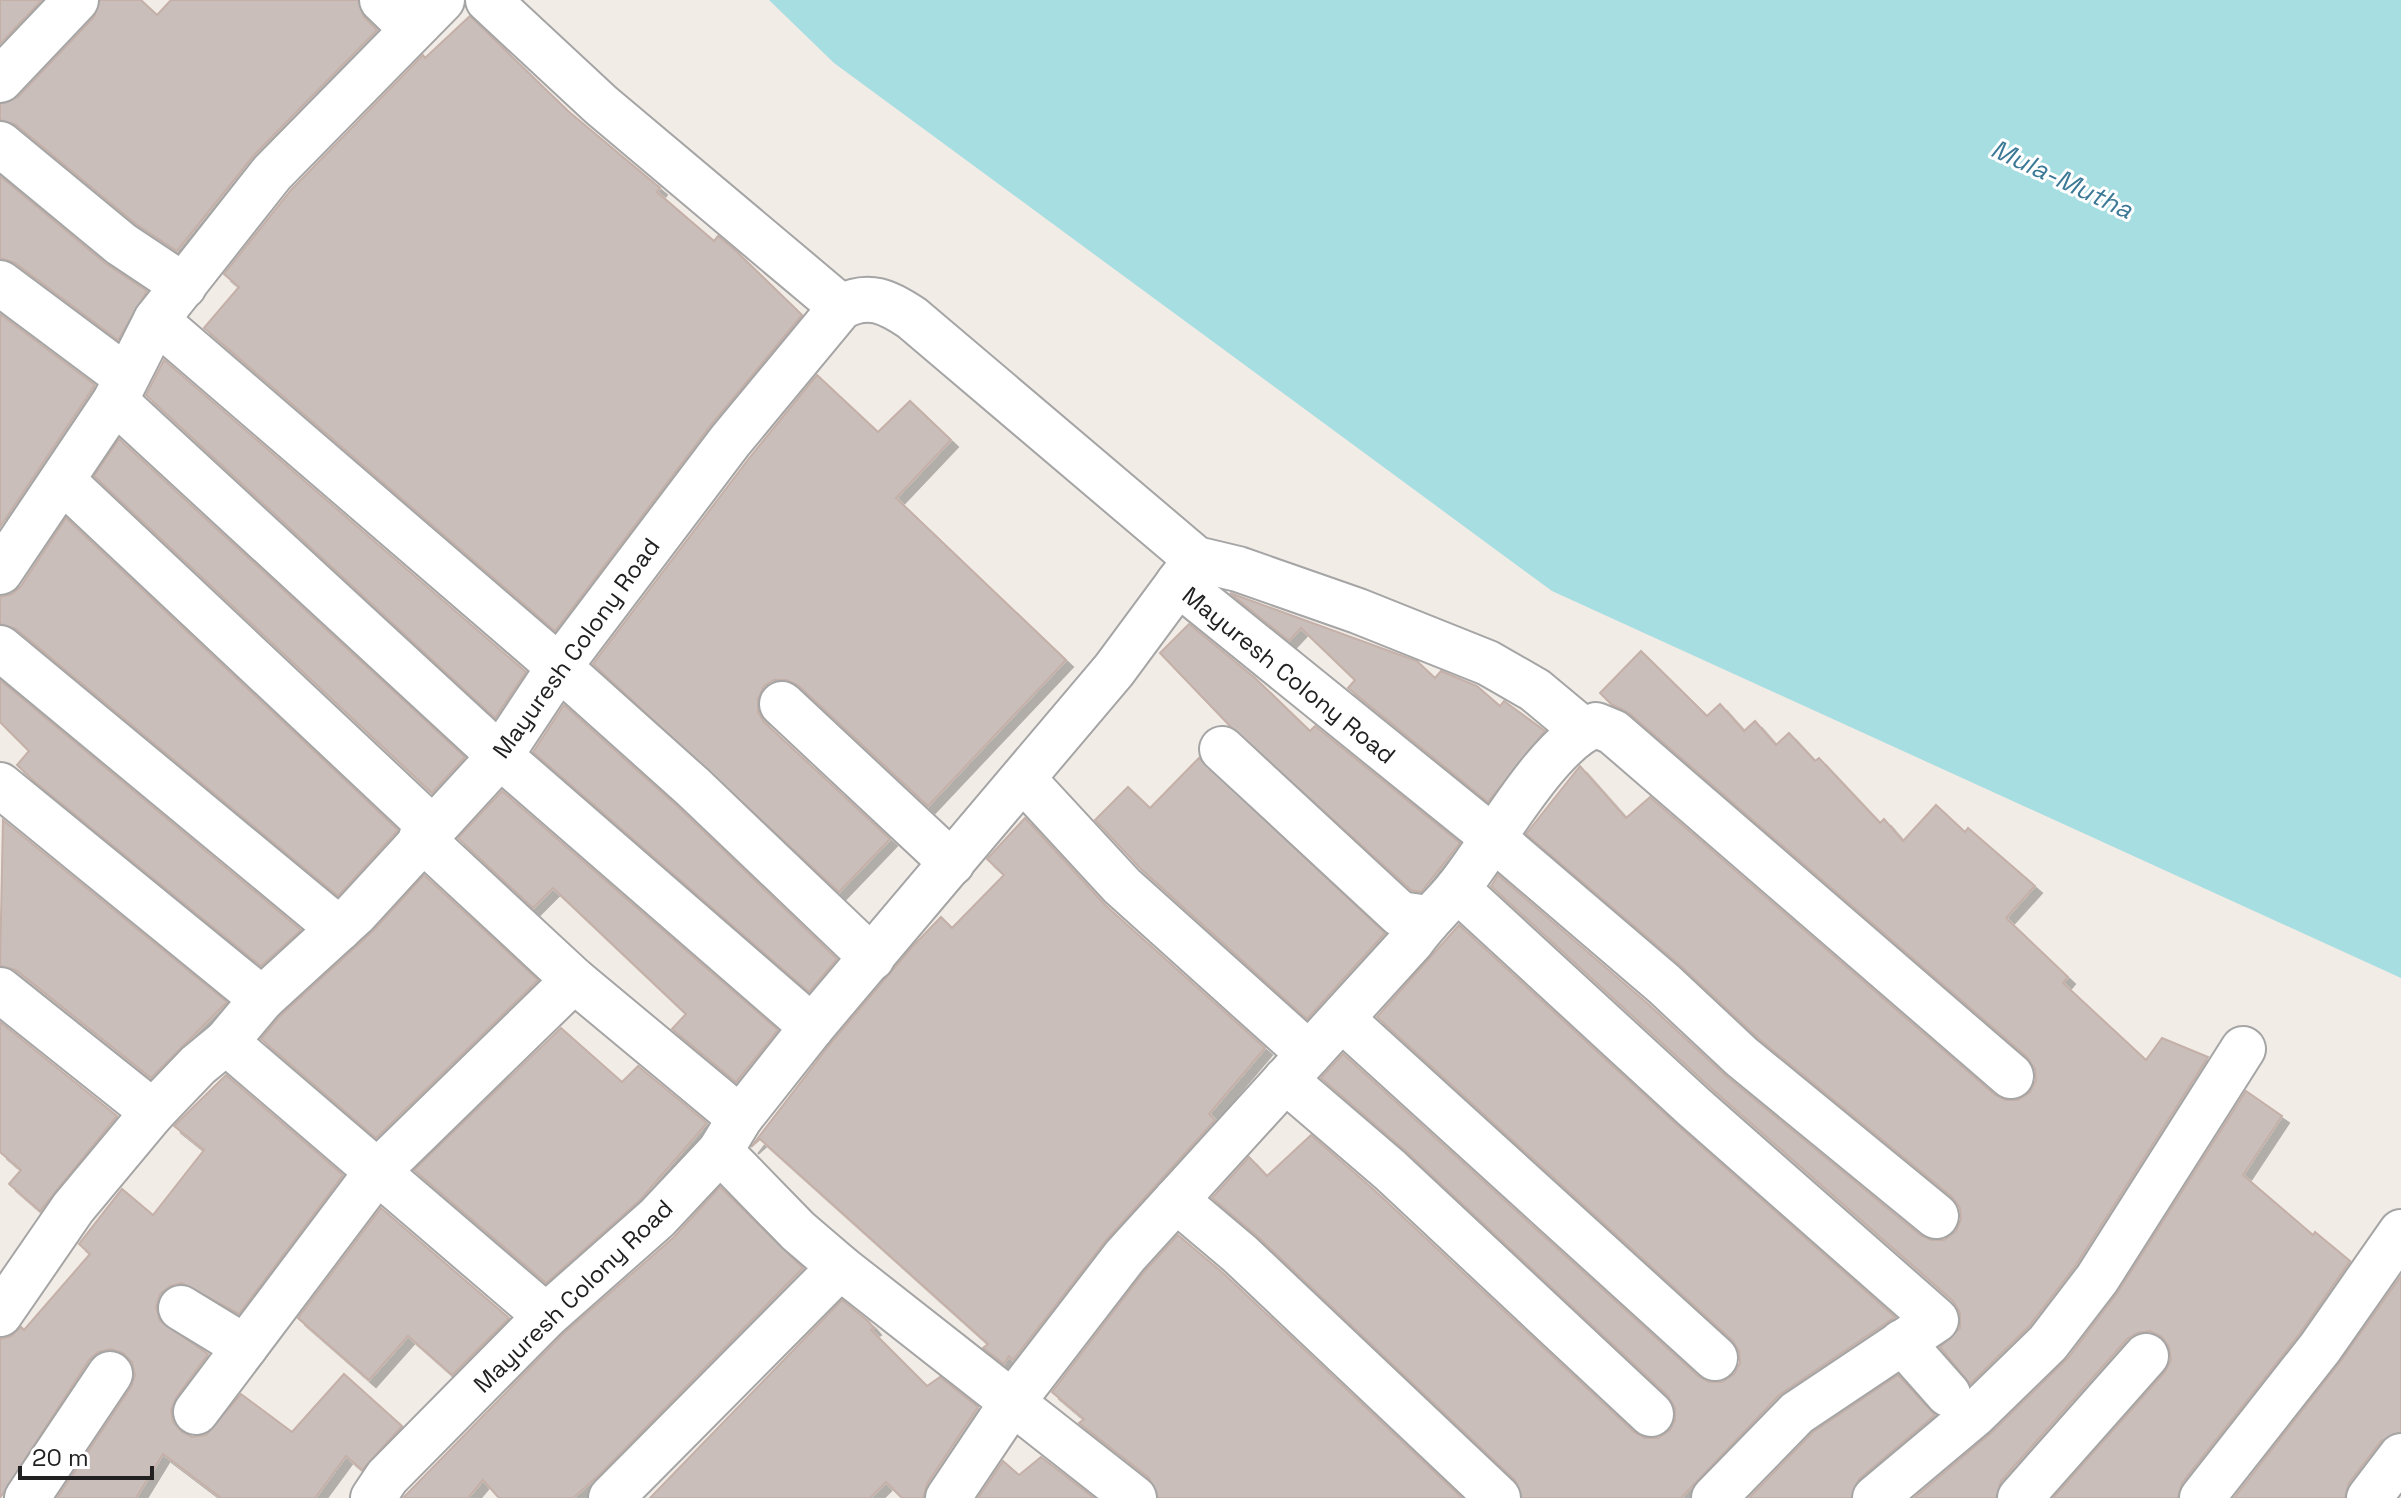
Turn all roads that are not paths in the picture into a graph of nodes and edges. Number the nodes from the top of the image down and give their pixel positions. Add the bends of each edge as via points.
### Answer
1 (76, 0) edge
2 (488, 0) edge
3 (412, 10) edge
4 (0, 80) edge
5 (0, 144) edge
6 (0, 283) edge
7 (184, 286) junction
8 (841, 307) junction
9 (156, 320) junction
10 (120, 389) junction
11 (63, 481) junction
12 (1187, 571) junction
13 (0, 572) edge
14 (0, 648) edge
15 (559, 667) junction
16 (782, 704) dead end
17 (1583, 730) junction
18 (1222, 749) dead end
19 (500, 756) junction
20 (1023, 779) junction
21 (0, 785) edge
22 (426, 833) junction
23 (1492, 837) junction
24 (952, 863) junction
25 (1442, 903) junction
26 (339, 929) junction
27 (872, 958) junction
28 (574, 980) junction
29 (0, 990) edge
30 (262, 999) junction
31 (1342, 1019) junction
32 (812, 1027) junction
33 (226, 1042) junction
34 (2243, 1049) dead end
35 (1742, 1057) junction
36 (1297, 1067) junction
37 (2011, 1076) dead end
38 (1694, 1107) junction
39 (153, 1112) junction
40 (730, 1135) junction
41 (376, 1173) junction
42 (1176, 1200) junction
43 (1936, 1216) dead end
44 (2401, 1232) edge
45 (840, 1267) junction
46 (181, 1308) dead end
47 (0, 1314) edge
48 (546, 1316) junction
49 (1902, 1342) junction
50 (245, 1347) junction
51 (2146, 1356) dead end
52 (1715, 1358) dead end
53 (110, 1374) dead end
54 (1948, 1394) dead end
55 (1011, 1404) junction
56 (196, 1412) dead end
57 (1651, 1414) dead end
58 (2401, 1456) edge
59 (1113, 1492) edge
60 (27, 1498) edge
61 (373, 1498) edge
62 (611, 1498) edge
63 (948, 1498) edge
64 (1498, 1498) edge
65 (1714, 1498) edge
66 (1875, 1498) edge
67 (2020, 1498) edge
68 (2202, 1498) edge
69 (2369, 1498) edge

1 - 4 street
2 - 8 street via 601,105
3 - 7 street via 272,173
5 - 7 street via 121,244
6 - 10 street
7 - 9 street
8 - 12 street, Mayuresh Colony Road via 856,299 885,300 912,318
8 - 15 street, Mayuresh Colony Road via 730,441
9 - 10 street
9 - 15 street
10 - 11 street
10 - 19 street
11 - 13 street
11 - 22 street
12 - 17 street via 1238,569 1488,663 1535,690
12 - 20 street, Mayuresh Colony Road
12 - 23 street, Mayuresh Colony Road
14 - 26 street
15 - 19 street, Mayuresh Colony Road
15 - 27 street
16 - 24 street
17 - 23 street
17 - 37 street via 1596,725 1613,732
18 - 25 street via 1400,914
19 - 22 street, Mayuresh Colony Road
19 - 32 street
20 - 24 street, Mayuresh Colony Road
20 - 36 street
21 - 30 street
22 - 26 street, Mayuresh Colony Road
22 - 28 street
23 - 25 street
23 - 35 street, Mayuresh Colony Road
24 - 27 street, Mayuresh Colony Road
25 - 31 street
25 - 38 street
26 - 30 street, Mayuresh Colony Road
27 - 32 street, Mayuresh Colony Road
28 - 40 street
28 - 41 street
29 - 39 street
30 - 33 street, Mayuresh Colony Road
31 - 36 street
31 - 52 street
32 - 40 street, Mayuresh Colony Road
33 - 39 street, Mayuresh Colony Road
33 - 41 street
34 - 66 street via 2097,1279 2048,1343 1974,1415
35 - 38 street
35 - 43 street, Mayuresh Colony Road
36 - 42 street
36 - 57 street via 1390,1170
38 - 49 street via 1936,1320
39 - 47 street, Mayuresh Colony Road via 73,1208
40 - 45 street via 798,1231
40 - 48 street, Mayuresh Colony Road via 657,1218
41 - 48 street
41 - 50 street
42 - 55 street via 1125,1256
42 - 64 street
44 - 68 street via 2320,1348
45 - 55 street
45 - 62 street
46 - 50 street
48 - 61 street, Mayuresh Colony Road via 387,1477
49 - 54 street
49 - 65 street via 1797,1413
50 - 56 street
51 - 67 street
53 - 60 street
55 - 59 street
55 - 63 street
58 - 69 street

